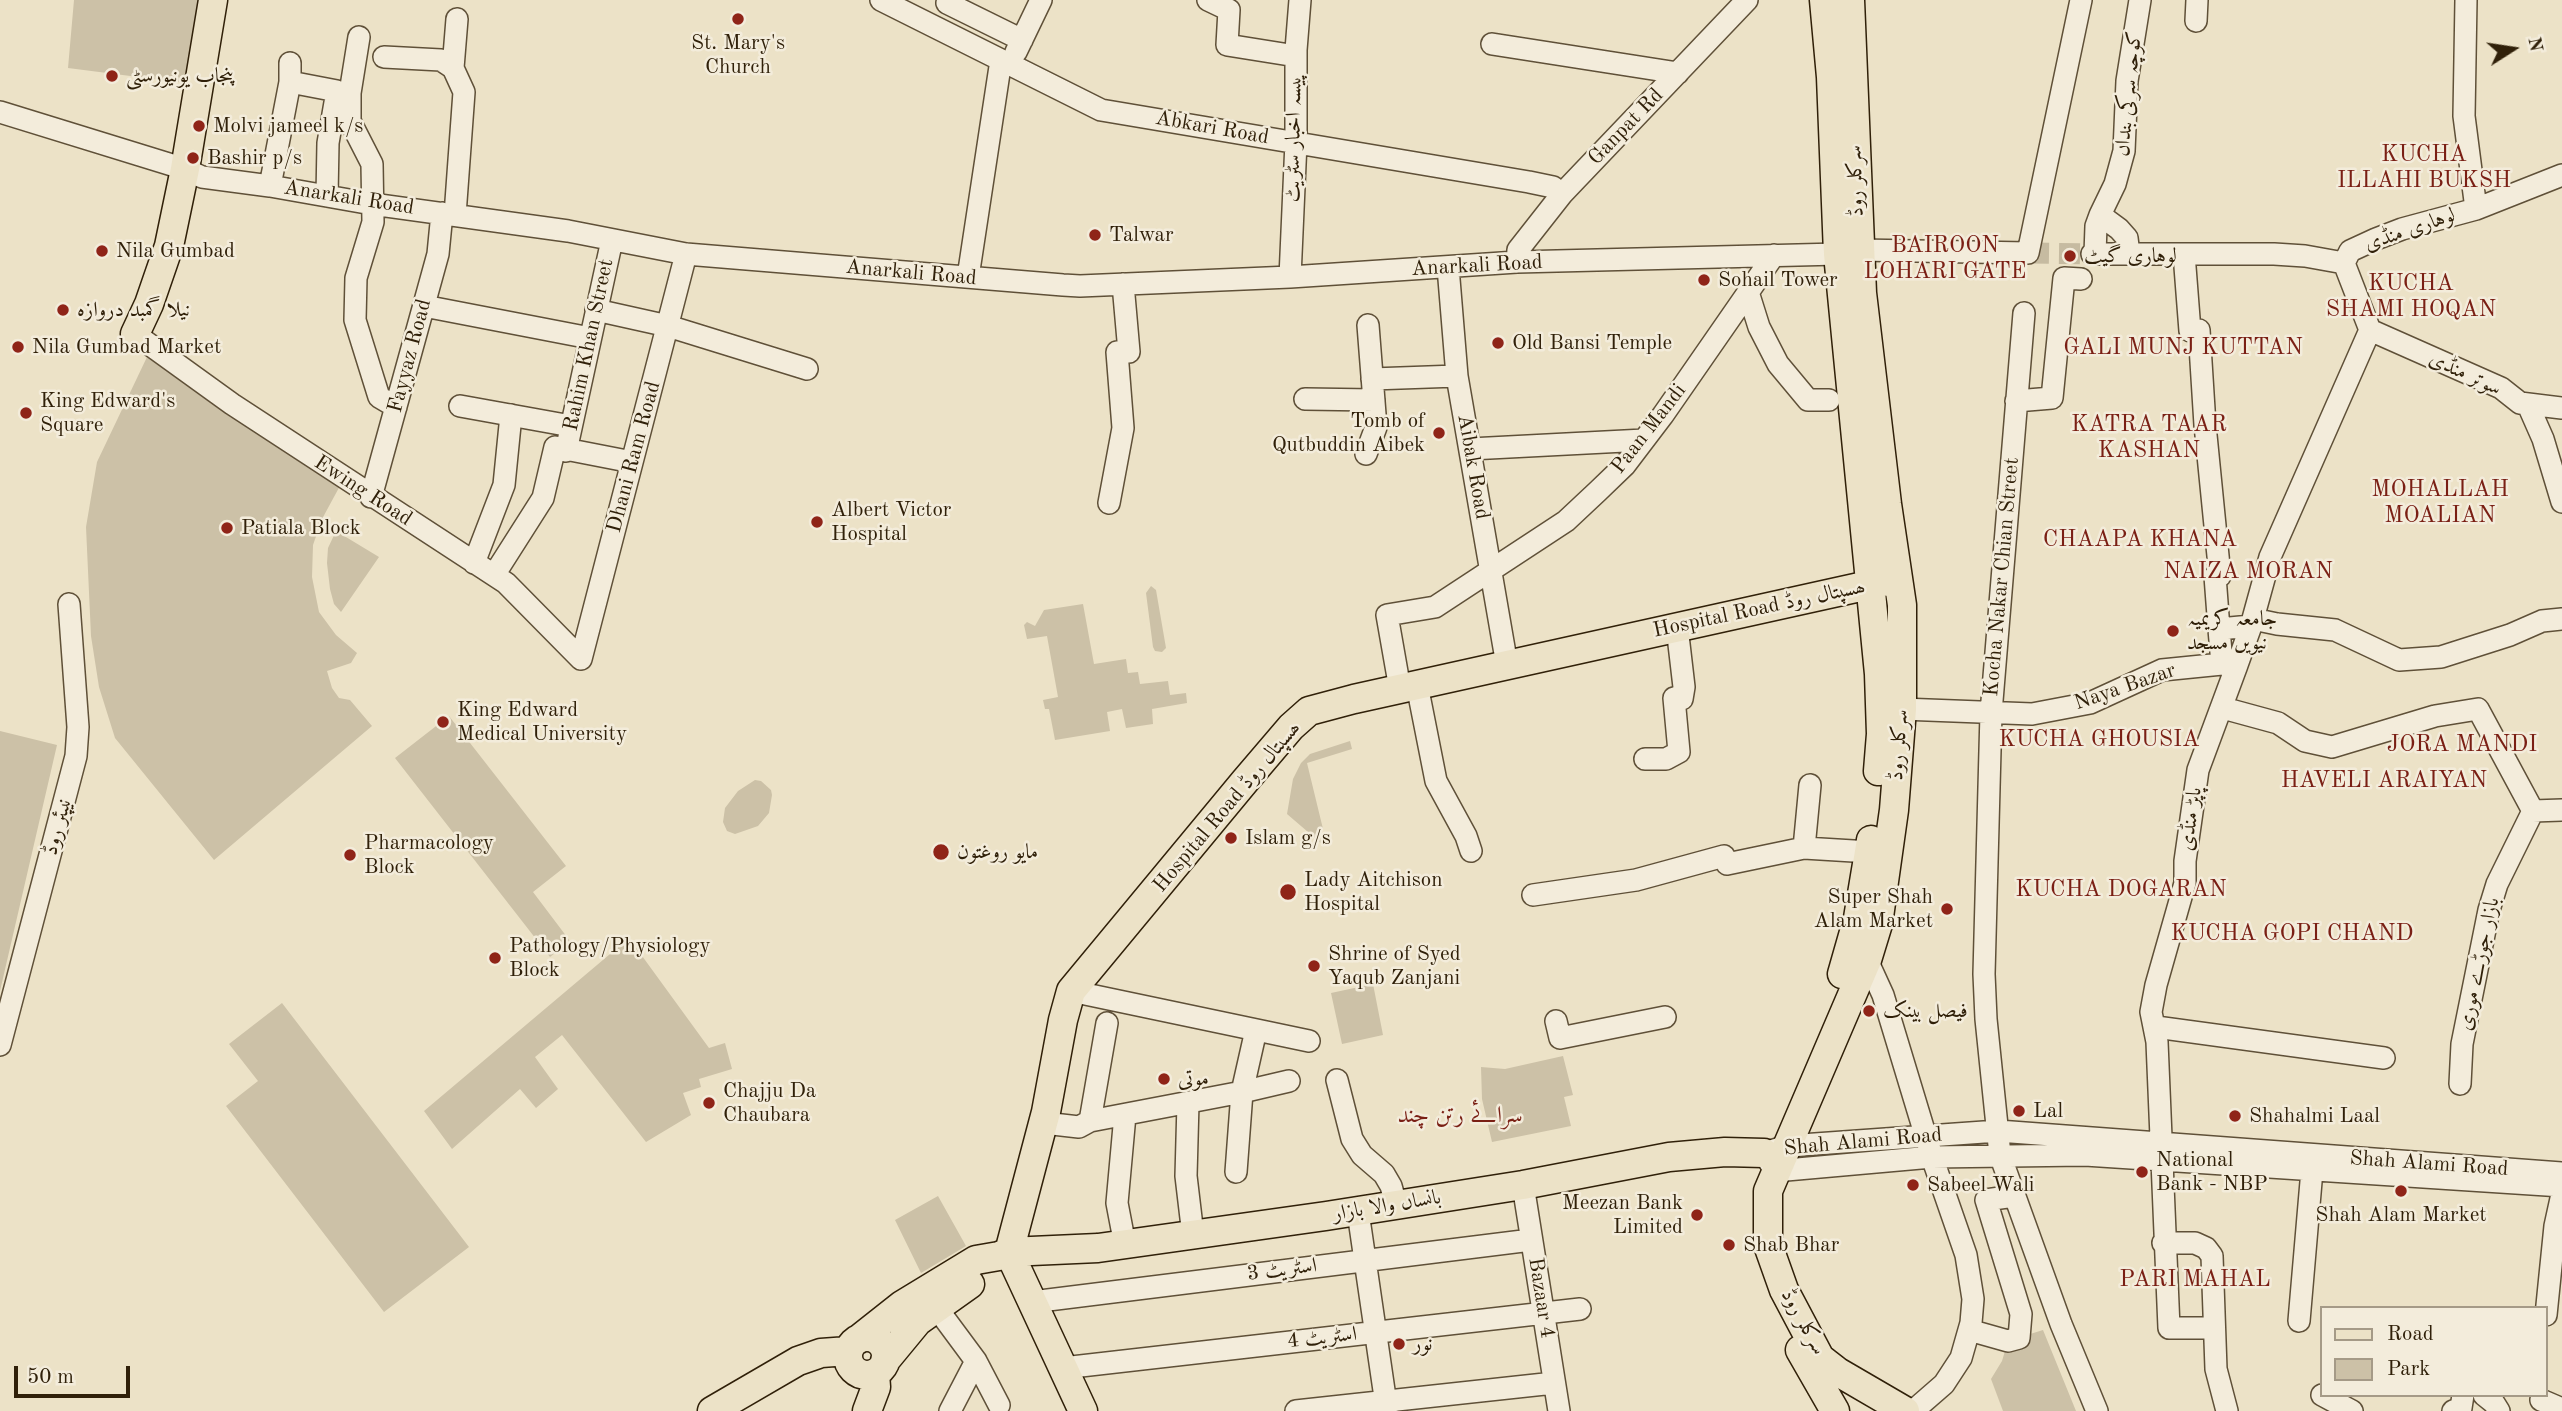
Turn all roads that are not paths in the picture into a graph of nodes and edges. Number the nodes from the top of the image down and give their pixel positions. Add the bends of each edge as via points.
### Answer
1 (213, 0) edge
2 (881, 0) edge
3 (1041, 0) edge
4 (1211, 0) edge
5 (1300, 0) edge
6 (1747, 0) edge
7 (1824, 0) edge
8 (1850, 0) edge
9 (2081, 0) edge
10 (2140, 0) edge
11 (2466, 0) edge
12 (948, 2) edge
13 (457, 19) dead end
14 (935, 27) junction
15 (359, 37) dead end
16 (1021, 40) junction
17 (1492, 44) dead end
18 (384, 57) dead end
19 (1296, 57) junction
20 (1005, 62) junction
21 (453, 68) junction
22 (1678, 73) junction
23 (0, 112) edge
24 (1296, 142) junction
25 (185, 169) junction
26 (2562, 176) edge
27 (270, 186) junction
28 (1562, 194) junction
29 (327, 196) junction
30 (372, 204) junction
31 (2476, 209) junction
32 (449, 214) junction
33 (2100, 215) junction
34 (612, 240) junction
35 (1849, 252) junction
36 (686, 254) junction
37 (2129, 254) junction
38 (2185, 254) junction
39 (1774, 255) junction
40 (1517, 262) junction
41 (2344, 263) junction
42 (1448, 267) junction
43 (968, 277) junction
44 (1290, 277) junction
45 (2081, 279) dead end
46 (1123, 285) junction
47 (1748, 292) junction
48 (424, 306) junction
49 (596, 310) junction
50 (2024, 313) dead end
51 (1368, 325) dead end
52 (668, 326) junction
53 (2370, 330) junction
54 (135, 334) joint
55 (590, 338) junction
56 (807, 369) dead end
57 (1457, 376) junction
58 (1373, 389) junction
59 (1305, 399) dead end
60 (1829, 400) dead end
61 (2016, 401) junction
62 (2528, 405) junction
63 (460, 406) dead end
64 (396, 407) junction
65 (2562, 408) edge
66 (511, 415) junction
67 (571, 426) junction
68 (1644, 440) junction
69 (1470, 449) junction
70 (566, 451) junction
71 (1366, 454) dead end
72 (632, 462) junction
73 (371, 497) junction
74 (2562, 502) edge
75 (1109, 503) dead end
76 (474, 563) junction
77 (1491, 571) junction
78 (494, 575) junction
79 (1899, 579) junction
80 (1871, 584) junction
81 (69, 604) dead end
82 (2562, 619) edge
83 (2252, 623) junction
84 (1677, 627) junction
85 (2219, 629) junction
86 (1888, 635) junction
87 (582, 659) joint
88 (2229, 664) junction
89 (1507, 665) junction
90 (1409, 687) junction
91 (2223, 708) junction
92 (1902, 709) junction
93 (1991, 713) junction
94 (1645, 759) dead end
95 (1811, 785) dead end
96 (2562, 810) edge
97 (2533, 811) junction
98 (1804, 848) junction
99 (1471, 851) dead end
100 (1870, 852) junction
101 (1534, 895) dead end
102 (1867, 960) junction
103 (1071, 991) junction
104 (1665, 1017) dead end
105 (1556, 1021) dead end
106 (1107, 1023) dead end
107 (2155, 1027) junction
108 (1256, 1030) junction
109 (1309, 1041) dead end
110 (0, 1045) edge
111 (2384, 1058) dead end
112 (1337, 1080) dead end
113 (1289, 1081) dead end
114 (2459, 1084) dead end
115 (1242, 1092) junction
116 (1188, 1103) junction
117 (1125, 1115) junction
118 (1090, 1121) junction
119 (1044, 1123) junction
120 (1998, 1131) junction
121 (1929, 1147) junction
122 (2161, 1151) junction
123 (2000, 1154) junction
124 (1775, 1157) junction
125 (2312, 1170) junction
126 (1236, 1172) dead end
127 (2562, 1172) edge
128 (1523, 1185) junction
129 (2562, 1186) edge
130 (2562, 1194) edge
131 (2014, 1196) junction
132 (1396, 1204) junction
133 (1357, 1212) junction
134 (1194, 1235) junction
135 (1531, 1240) junction
136 (2163, 1243) junction
137 (1125, 1245) junction
138 (1004, 1254) junction
139 (1365, 1259) junction
140 (1032, 1302) junction
141 (2547, 1306) edge
142 (936, 1307) junction
143 (1580, 1309) dead end
144 (1543, 1313) junction
145 (2299, 1321) dead end
146 (2214, 1328) junction
147 (1969, 1330) junction
148 (1375, 1332) junction
149 (854, 1345) junction
150 (976, 1361) junction
151 (880, 1367) junction
152 (1063, 1367) junction
153 (1554, 1383) junction
154 (1859, 1384) junction
155 (2326, 1397) edge
156 (2463, 1397) edge
157 (2486, 1397) edge
158 (2541, 1402) edge
159 (999, 1405) dead end
160 (1386, 1406) edge
161 (2562, 1409) edge
162 (718, 1410) edge
163 (1834, 1410) edge
164 (867, 1411) edge
165 (950, 1411) edge
166 (1083, 1411) edge
167 (1296, 1411) edge
168 (1559, 1411) edge
169 (1905, 1411) edge
170 (1913, 1411) edge
171 (2097, 1411) edge
172 (2227, 1411) edge
173 (2353, 1411) edge
174 (2453, 1411) edge
175 (2499, 1411) edge

1 - 25 main road
2 - 14 street, Abkari Road
3 - 16 street
4 - 19 street via 1229,10 1227,45
5 - 19 street, پیسہ اخبار سٹریٹ
6 - 22 street, Ganpat Rd
7 - 35 main road, سرکلر روڈ
8 - 35 main road, سرکلر روڈ
9 - 35 street via 2028,253
10 - 33 street, کوچہ سرکی بنداں via 2127,81 2124,150
11 - 31 street via 2463,116
12 - 14 street
12 - 16 street
13 - 21 street
14 - 20 street, Abkari Road
15 - 30 street via 350,121 372,164
16 - 20 street
17 - 22 street
18 - 21 street via 441,60
19 - 24 street, پیسہ اخبار سٹریٹ
20 - 24 street, Abkari Road via 1101,110
20 - 43 street
21 - 32 street, Fayyaz Road via 464,92
22 - 28 street, Ganpat Rd
23 - 25 street, Anarkali Road
24 - 28 street, Abkari Road via 1529,182 1553,187
24 - 44 street, پیسہ اخبار سٹریٹ
25 - 27 street, Anarkali Road via 202,177
25 - 54 main road via 169,246
26 - 31 street, لوہاری منڈی
27 - 29 street, Anarkali Road
27 - 29 street via 290,72 337,91 328,143
28 - 40 street, Ganpat Rd via 1518,250
29 - 30 street, Anarkali Road
30 - 32 street, Anarkali Road
30 - 64 street via 373,222 356,278 355,320 379,397
31 - 41 street, لوہاری منڈی via 2376,239 2350,251
32 - 34 street, Anarkali Road
32 - 48 street, Fayyaz Road
33 - 37 street via 2127,238
33 - 37 street, کوچہ سرکی بنداں via 2094,254
34 - 36 street, Anarkali Road
34 - 49 street, Rahim Khan Street
35 - 39 street, Anarkali Road
35 - 79 main road, سرکلر روڈ
35 - 80 main road, سرکلر روڈ
36 - 43 street, Anarkali Road
36 - 52 street, Dhani Ram Road
37 - 38 street
38 - 41 street via 2301,256
38 - 85 street via 2190,331 2199,330 2220,576 2215,576
39 - 40 street, Anarkali Road
39 - 47 street, Paan Mandi
40 - 42 street, Anarkali Road
41 - 53 street
42 - 44 street, Anarkali Road
42 - 57 street, Aibak Road
43 - 46 street, Anarkali Road
44 - 46 street, Anarkali Road
45 - 61 street via 2064,278 2052,398
46 - 75 street via 1129,352 1117,352 1123,428
47 - 60 street via 1778,365 1808,400
47 - 68 street, Paan Mandi
48 - 55 street
48 - 64 street, Fayyaz Road
49 - 52 street
49 - 55 street, Rahim Khan Street
50 - 61 street, Kocha Nakar Chian Street
51 - 58 street
52 - 56 street
52 - 72 street, Dhani Ram Road
53 - 62 street, سوتر منڈی via 2466,371
53 - 83 street via 2270,557
54 - 73 street, Ewing Road
55 - 67 street, Rahim Khan Street
57 - 58 street
57 - 69 street, Aibak Road
58 - 59 street
58 - 71 street via 1376,427
61 - 93 street, Kocha Nakar Chian Street
62 - 65 street, سوتر منڈی
62 - 74 street
63 - 66 street
64 - 73 street, Fayyaz Road
66 - 67 street
66 - 76 street via 504,485
67 - 70 street, Rahim Khan Street
68 - 69 street
68 - 77 street, Paan Mandi via 1625,465 1566,521
69 - 77 street, Aibak Road
70 - 72 street, Rahim Khan Street
70 - 78 street, Rahim Khan Street via 555,447 544,498
72 - 87 street, Dhani Ram Road
73 - 76 street, Ewing Road
76 - 78 street, Ewing Road
77 - 89 street, Aibak Road
77 - 90 street, Paan Mandi via 1435,607 1387,615
78 - 87 street, Ewing Road
79 - 80 main road, Hospital Road ھسپتال روڈ
79 - 86 main road, سرکلر روڈ
80 - 84 main road, Hospital Road ھسپتال روڈ
80 - 86 main road, سرکلر روڈ
81 - 110 street, نیپئر روڈ via 76,756
82 - 83 street via 2542,621 2441,657 2408,660 2386,656 2334,630
83 - 85 street
83 - 88 street, پاپڑ منڈی
84 - 89 main road, Hospital Road ھسپتال روڈ
84 - 94 street via 1684,687 1682,699 1674,698 1679,752 1666,759
85 - 88 street
86 - 92 main road, سرکلر روڈ
86 - 100 main road, سرکلر روڈ via 1880,687 1881,734
88 - 91 street, پاپڑ منڈی
88 - 93 street, Naya Bazar via 2162,670 2090,703 2032,714
89 - 90 main road, Hospital Road ھسپتال روڈ
90 - 99 street via 1436,781
90 - 103 main road, Hospital Road ھسپتال روڈ via 1309,711 1291,727
91 - 97 street via 2278,723 2305,741 2332,747 2435,716 2478,709
91 - 107 street, پاپڑ منڈی via 2198,771 2185,883 2151,1012
92 - 93 street, Naya Bazar
92 - 102 main road, سرکلر روڈ via 1884,889
93 - 120 street, Kocha Nakar Chian Street via 1984,974
95 - 98 street
96 - 97 street
97 - 114 street, بازار جوڑے موری via 2489,910 2462,1044
98 - 100 street
98 - 101 street via 1727,864 1724,856 1636,880
100 - 124 main road, سرکلر روڈ via 1846,964
102 - 121 street via 1883,995
102 - 124 main road, سرکلر روڈ
103 - 108 street
103 - 119 main road, Hospital Road ھسپتال روڈ
104 - 105 street via 1560,1038
106 - 118 street
107 - 111 street
107 - 122 street, پاپڑ منڈی
108 - 109 street
108 - 115 street
112 - 132 street via 1352,1139 1384,1174
113 - 115 street
115 - 116 street
115 - 126 street
116 - 117 street
116 - 134 street via 1186,1176
117 - 118 street
117 - 137 street via 1116,1203
118 - 119 street via 1079,1127
119 - 138 main road, Hospital Road ھسپتال روڈ
120 - 121 street, Shah Alami Road
120 - 122 street, Shah Alami Road
120 - 123 street, Kocha Nakar Chian Street
121 - 123 street, Shah Alami Road
121 - 124 street, Shah Alami Road
121 - 147 street via 1966,1255 1973,1299
122 - 123 street, Shah Alami Road
122 - 125 street, Shah Alami Road
122 - 127 street, Shah Alami Road
122 - 136 street, پاپڑ منڈی
123 - 131 street, Kocha Nakar Chian Street
124 - 128 main road, بانساں والا بازار via 1725,1152 1669,1157
124 - 154 main road, سرکلر روڈ via 1768,1191 1768,1245 1784,1290 1820,1359
124 - 163 main road, سرکلر روڈ via 1752,1185 1753,1242 1784,1322
125 - 129 street, Shah Alami Road
125 - 145 street
128 - 132 main road, بانساں والا بازار
128 - 135 street, Bazaar 4
130 - 141 street
131 - 147 street via 1986,1200 2021,1314 2019,1338 2008,1341
131 - 171 street, Kocha Nakar Chian Street
132 - 133 main road, بانساں والا بازار
133 - 134 main road, بانساں والا بازار
133 - 139 street
134 - 137 main road, بانساں والا بازار
135 - 139 street, اسٹریٹ 3
135 - 144 street, Bazaar 4
136 - 146 street via 2195,1243 2212,1256
136 - 146 street, پاپڑ منڈی via 2169,1328
137 - 138 main road, بانساں والا بازار
138 - 140 main road
138 - 142 main road, Hospital Road ھسپتال روڈ via 985,1274
138 - 149 main road via 976,1259 902,1305
139 - 140 street, اسٹریٹ 3
139 - 148 street
140 - 152 main road
142 - 150 street
142 - 151 main road, Hospital Road ھسپتال روڈ via 906,1333
143 - 144 street, اسٹریٹ 4
144 - 148 street, اسٹریٹ 4
144 - 153 street, Bazaar 4
146 - 172 street via 2216,1369
147 - 170 street via 1961,1358 1944,1384
148 - 152 street, اسٹریٹ 4
148 - 160 street
149 - 151 main road via 848,1362 854,1371 864,1376
149 - 162 main road via 798,1361
150 - 159 street
150 - 165 street
151 - 164 main road
152 - 166 main road
153 - 160 street
153 - 168 street, Bazaar 4
154 - 163 main road
154 - 169 main road, سرکلر روڈ
155 - 173 street
156 - 174 street via 2461,1408
157 - 175 street
158 - 161 street
160 - 167 street

